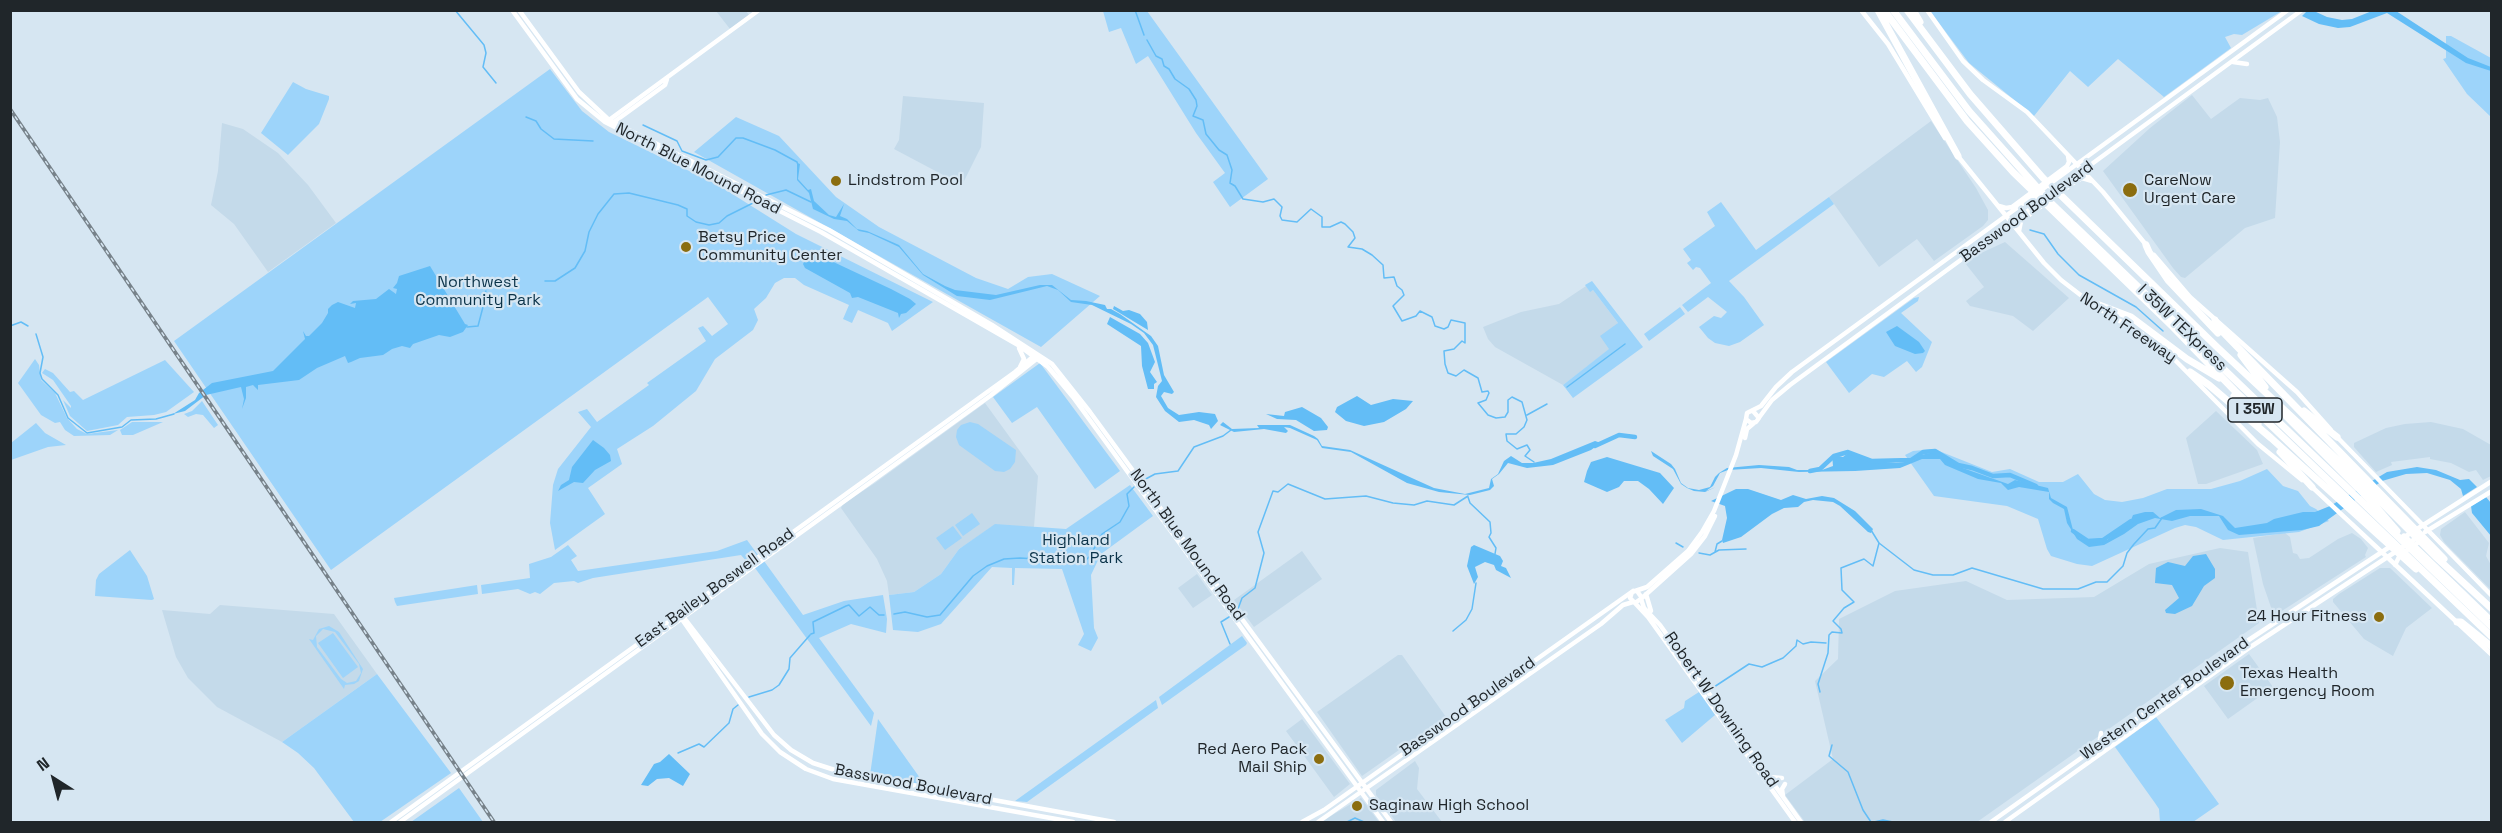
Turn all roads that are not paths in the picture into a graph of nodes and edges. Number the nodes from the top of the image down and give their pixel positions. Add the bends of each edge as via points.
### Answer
1 (512, 10) edge
2 (519, 10) edge
3 (759, 10) edge
4 (1861, 10) edge
5 (1878, 10) edge
6 (1884, 10) edge
7 (1893, 10) edge
8 (1898, 10) edge
9 (1907, 10) edge
10 (1913, 10) edge
11 (1927, 10) edge
12 (2288, 10) edge
13 (2302, 10) edge
14 (1939, 56) junction
15 (2231, 62) junction
16 (2247, 64) dead end
17 (2188, 84) junction
18 (2192, 90) junction
19 (609, 122) junction
20 (2068, 154) junction
21 (1958, 156) junction
22 (2078, 164) junction
23 (2083, 170) junction
24 (2061, 173) junction
25 (2094, 182) junction
26 (2070, 183) junction
27 (1996, 204) junction
28 (2031, 211) junction
29 (2007, 217) junction
30 (2011, 223) junction
31 (1995, 225) junction
32 (2019, 231) junction
33 (2146, 245) junction
34 (2086, 300) junction
35 (2170, 302) junction
36 (950, 303) junction
37 (2215, 320) junction
38 (2173, 327) junction
39 (1839, 338) junction
40 (1018, 345) junction
41 (1844, 345) junction
42 (1037, 356) junction
43 (1016, 372) junction
44 (2190, 372) junction
45 (1753, 411) junction
46 (1746, 419) junction
47 (1756, 421) junction
48 (948, 423) junction
49 (1097, 431) junction
50 (2337, 437) junction
51 (1118, 451) junction
52 (1736, 460) junction
53 (887, 467) junction
54 (1136, 479) junction
55 (2489, 482) edge
56 (2348, 484) junction
57 (2312, 487) junction
58 (2491, 491) edge
59 (2373, 500) junction
60 (1715, 511) junction
61 (2348, 514) junction
62 (2405, 517) junction
63 (2439, 524) junction
64 (2422, 525) junction
65 (2426, 531) junction
66 (2388, 533) junction
67 (2373, 543) junction
68 (2421, 551) junction
69 (2382, 552) junction
70 (2387, 556) junction
71 (2370, 559) junction
72 (2379, 562) junction
73 (2396, 566) junction
74 (1635, 591) junction
75 (2492, 596) edge
76 (1643, 597) junction
77 (1634, 602) junction
78 (2492, 609) edge
79 (682, 616) junction
80 (2492, 621) edge
81 (2457, 622) junction
82 (2271, 625) junction
83 (2492, 627) edge
84 (2275, 630) junction
85 (2492, 637) edge
86 (2492, 647) edge
87 (2492, 655) edge
88 (2220, 660) junction
89 (2224, 666) junction
90 (2159, 703) junction
91 (2158, 713) junction
92 (2101, 733) dead end
93 (2109, 738) junction
94 (1417, 743) junction
95 (2098, 746) junction
96 (2111, 746) junction
97 (1412, 758) junction
98 (1767, 776) junction
99 (1782, 778) dead end
100 (1785, 784) dead end
101 (1359, 785) junction
102 (2038, 789) junction
103 (1364, 791) junction
104 (2042, 795) junction
105 (1783, 798) junction
106 (412, 811) junction
107 (391, 822) edge
108 (400, 822) edge
109 (1073, 822) edge
110 (1114, 822) edge
111 (1302, 822) edge
112 (1318, 822) edge
113 (1383, 822) edge
114 (1390, 822) edge
115 (1795, 822) edge
116 (1801, 822) edge
117 (1991, 822) edge
118 (2004, 822) edge

1 - 19 main road, North Blue Mound Road via 577,99
2 - 19 main road, North Blue Mound Road via 579,92
3 - 19 main road via 668,76 665,85
4 - 21 main road, North Freeway via 1888,44
5 - 21 highway
6 - 38 highway, North Freeway / I 35W via 2000,158
7 - 56 highway, I 35W TEXpress via 1969,111 2046,197
8 - 56 highway, I 35W TEXpress via 1951,82 2023,166
9 - 14 highway, North Freeway / I 35W
10 - 14 highway
11 - 20 main road, North Freeway via 1971,70 2027,112
12 - 17 main road, Basswood Boulevard
13 - 15 main road, Basswood Boulevard
14 - 35 highway, North Freeway / I 35W via 2043,178
15 - 16 main road
15 - 18 main road, Basswood Boulevard
17 - 18 main road
17 - 22 main road, Basswood Boulevard
18 - 23 main road, Basswood Boulevard
19 - 36 main road, North Blue Mound Road via 771,203
20 - 22 main road, North Freeway
20 - 24 main road via 2069,162
21 - 27 main road, North Freeway
22 - 23 main road, North Freeway
22 - 24 main road, Basswood Boulevard
23 - 25 main road, North Freeway
23 - 26 main road, Basswood Boulevard
24 - 27 main road via 2008,208
24 - 29 main road, Basswood Boulevard
25 - 26 main road via 2082,178
25 - 33 main road, North Freeway
26 - 28 main road, Basswood Boulevard
27 - 29 main road, North Freeway
27 - 31 main road via 1999,216
28 - 30 main road, Basswood Boulevard
28 - 32 main road via 2021,221
29 - 30 main road, North Freeway
29 - 31 main road, Basswood Boulevard
30 - 32 main road, North Freeway
30 - 41 main road, Basswood Boulevard
31 - 39 main road, Basswood Boulevard
32 - 34 main road, North Freeway via 2061,280
33 - 37 main road, North Freeway
33 - 56 highway via 2183,297 2243,357 2281,411
34 - 44 main road, North Freeway via 2151,340
34 - 56 highway via 2131,317 2187,359 2242,393 2335,481
35 - 50 highway via 2267,385
35 - 56 highway, North Freeway / I 35W
36 - 40 main road, North Blue Mound Road
36 - 42 main road, North Blue Mound Road
37 - 50 main road, North Freeway via 2297,392
37 - 56 highway via 2315,428
38 - 56 highway, North Freeway / I 35W via 2235,391
38 - 57 highway
39 - 41 main road
39 - 45 main road, Basswood Boulevard via 1786,376 1762,406
40 - 42 main road, North Blue Mound Road
40 - 43 main road via 1024,359
41 - 47 main road, Basswood Boulevard via 1781,392
42 - 43 main road
42 - 48 main road, East Bailey Boswell Road
42 - 49 main road, North Blue Mound Road
42 - 51 main road, North Blue Mound Road via 1067,382
43 - 48 main road
44 - 56 highway via 2285,451
44 - 57 main road, North Freeway via 2258,444
45 - 46 main road, Basswood Boulevard via 1747,413
45 - 47 main road via 1758,414
46 - 47 main road
46 - 52 main road, Basswood Boulevard
47 - 52 main road, Basswood Boulevard via 1747,429
48 - 53 main road, East Bailey Boswell Road
48 - 53 main road, East Bailey Boswell Road
49 - 51 main road
49 - 54 main road, North Blue Mound Road
50 - 59 main road, North Freeway via 2370,472
51 - 54 main road, North Blue Mound Road
52 - 60 main road, Basswood Boulevard
53 - 79 main road, East Bailey Boswell Road
54 - 101 main road, North Blue Mound Road
55 - 64 main road, Western Center Boulevard
56 - 59 highway, North Freeway / I 35W
56 - 59 highway, North Freeway / I 35W
56 - 61 highway
57 - 61 main road, North Freeway
58 - 63 main road, Western Center Boulevard
59 - 62 highway, North Freeway / I 35W
59 - 62 main road, North Freeway
59 - 66 highway, North Freeway / I 35W
59 - 66 highway
60 - 74 main road, Basswood Boulevard via 1688,551 1647,587
60 - 76 main road, Basswood Boulevard via 1695,550
61 - 66 highway
61 - 67 main road, North Freeway
62 - 64 main road, North Freeway
62 - 67 main road via 2413,520 2409,529 2385,543
62 - 68 highway
63 - 65 main road, Western Center Boulevard
63 - 68 main road
64 - 65 main road, North Freeway
64 - 69 main road, Western Center Boulevard
65 - 68 main road, North Freeway
65 - 70 main road, Western Center Boulevard
66 - 68 highway
66 - 68 highway
67 - 69 main road, North Freeway
67 - 71 main road
68 - 73 main road via 2429,539 2400,555
68 - 75 main road, North Freeway via 2479,584
68 - 78 highway
68 - 80 highway
68 - 83 highway
68 - 85 highway via 2444,591
69 - 70 main road, North Freeway
69 - 71 main road, Western Center Boulevard
70 - 72 main road, Western Center Boulevard
70 - 73 main road, North Freeway
71 - 82 main road, Western Center Boulevard
72 - 73 main road via 2388,560
72 - 84 main road, Western Center Boulevard
73 - 81 main road, North Freeway
74 - 76 main road, Robert W Downing Road
74 - 77 main road via 1630,597
74 - 94 main road, Basswood Boulevard
76 - 77 main road, Basswood Boulevard
76 - 98 main road, Robert W Downing Road
77 - 97 main road, Basswood Boulevard via 1623,605
77 - 115 main road, Robert W Downing Road
79 - 106 main road, East Bailey Boswell Road
79 - 109 main road, Basswood Boulevard via 762,734 806,769 833,779
79 - 110 main road, Basswood Boulevard via 774,735 813,763 841,772
81 - 86 highway
81 - 87 main road, North Freeway
82 - 84 main road
82 - 88 main road, Western Center Boulevard
84 - 89 main road, Western Center Boulevard
88 - 89 main road
88 - 90 main road, Western Center Boulevard
89 - 91 main road, Western Center Boulevard
90 - 91 main road
90 - 93 main road, Western Center Boulevard
91 - 96 main road, Western Center Boulevard
92 - 95 main road
93 - 95 main road, Western Center Boulevard
93 - 96 main road
94 - 97 main road via 1410,752
94 - 101 main road, Basswood Boulevard
95 - 102 main road, Western Center Boulevard
96 - 104 main road, Western Center Boulevard
97 - 103 main road, Basswood Boulevard
98 - 99 main road
98 - 105 main road, Robert W Downing Road
100 - 105 main road
101 - 103 main road, North Blue Mound Road
101 - 111 main road, Basswood Boulevard
102 - 104 main road
102 - 117 main road, Western Center Boulevard
103 - 112 main road, Basswood Boulevard
103 - 113 main road, North Blue Mound Road
103 - 114 main road, North Blue Mound Road
104 - 118 main road, Western Center Boulevard
105 - 116 main road, Robert W Downing Road
106 - 107 main road, East Bailey Boswell Road
106 - 108 main road, East Bailey Boswell Road

